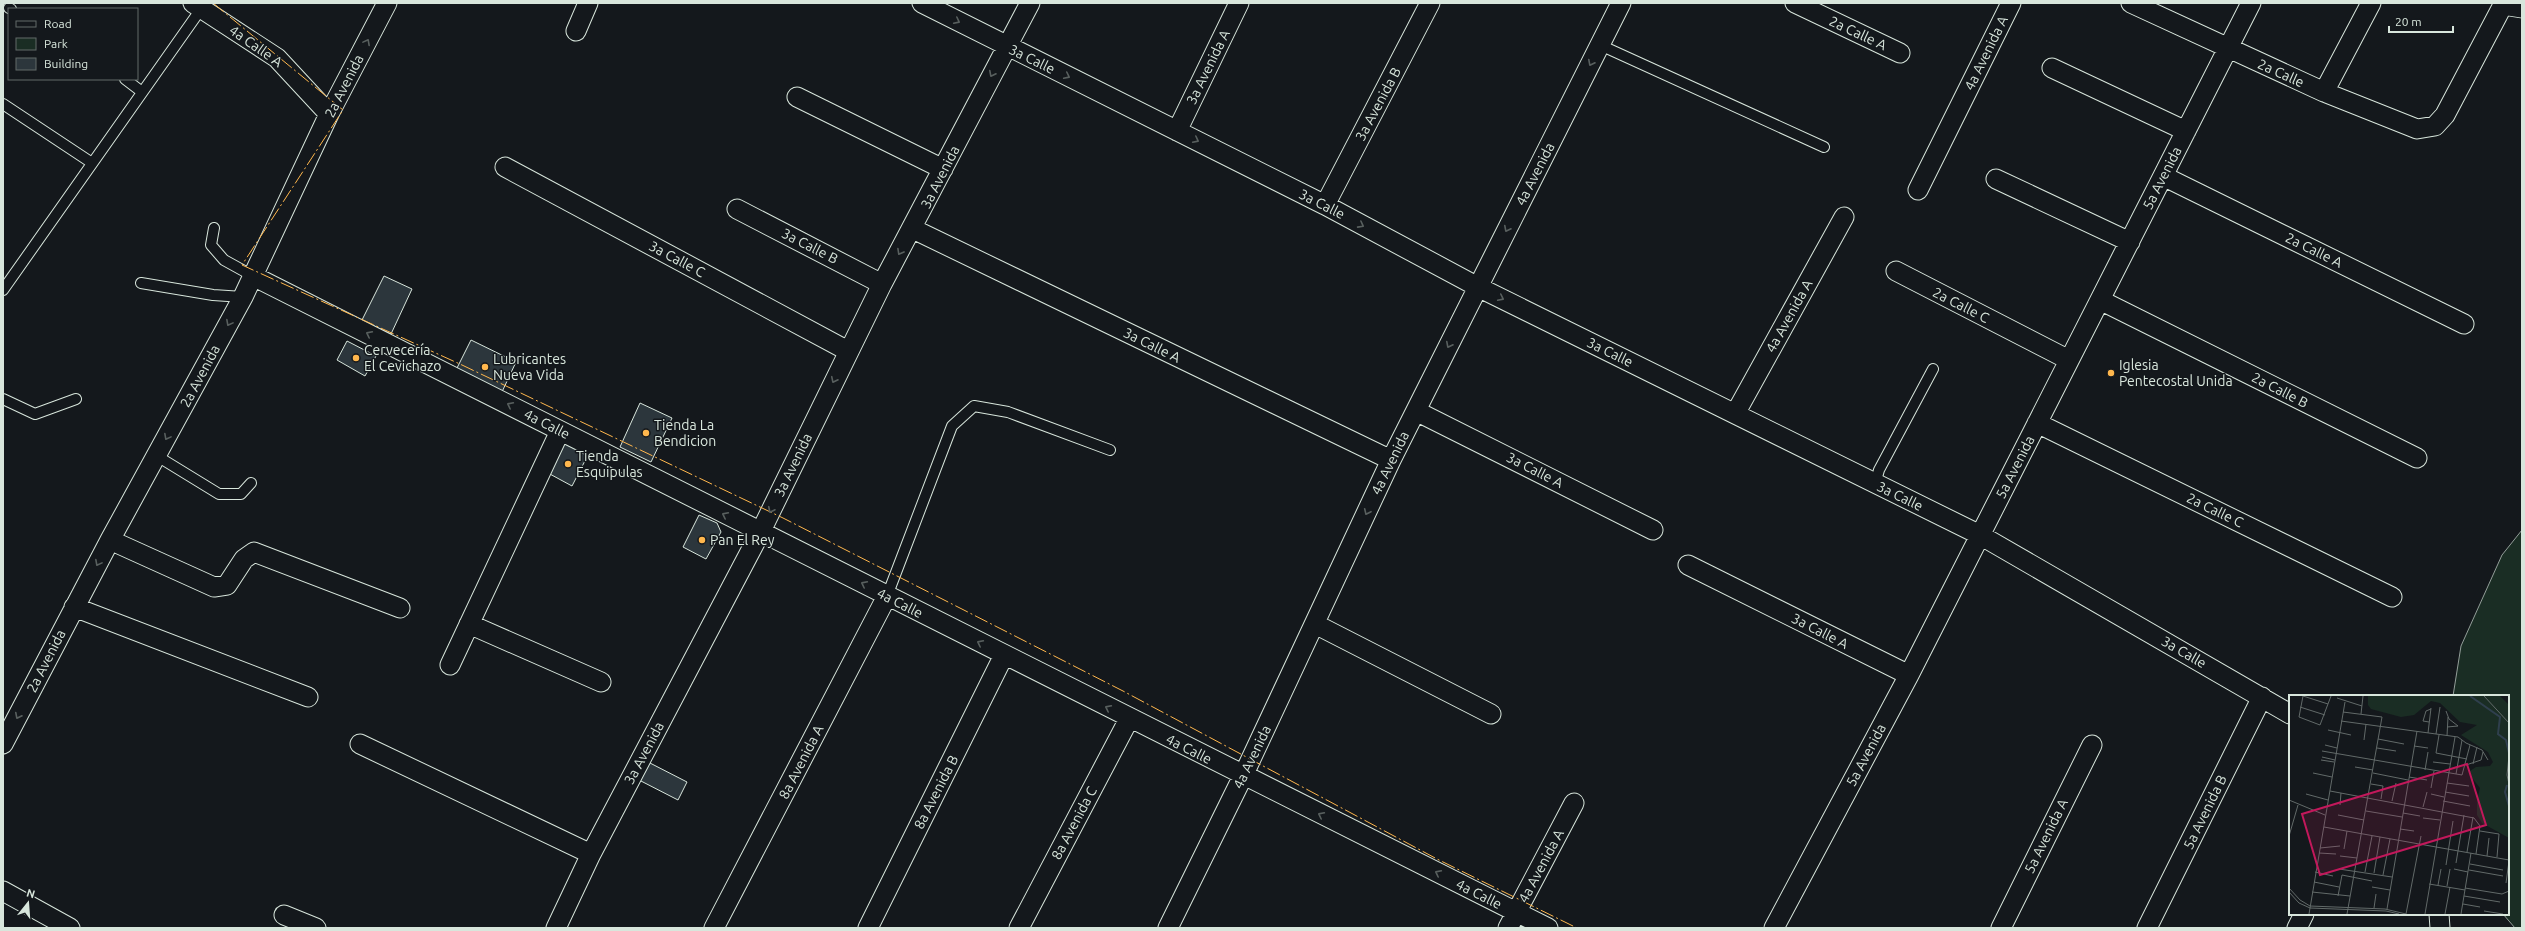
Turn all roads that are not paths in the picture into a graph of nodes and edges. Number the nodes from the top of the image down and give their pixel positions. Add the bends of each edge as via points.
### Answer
1 (387, 3) edge
2 (588, 3) edge
3 (922, 3) edge
4 (1030, 3) edge
5 (1239, 3) edge
6 (1430, 3) edge
7 (1621, 3) edge
8 (1795, 3) edge
9 (2011, 3) edge
10 (2131, 3) edge
11 (2251, 3) edge
12 (2371, 3) edge
13 (2503, 4) edge
14 (197, 6) edge
15 (2522, 8) edge
16 (576, 31) dead end
17 (1600, 45) junction
18 (1007, 46) junction
19 (2228, 49) junction
20 (1900, 53) dead end
21 (2052, 68) dead end
22 (126, 80) edge
23 (142, 92) junction
24 (2324, 92) junction
25 (797, 97) dead end
26 (3, 104) edge
27 (329, 114) junction
28 (1176, 131) junction
29 (2186, 131) junction
30 (1824, 147) dead end
31 (92, 163) junction
32 (505, 167) dead end
33 (943, 169) junction
34 (2163, 176) junction
35 (1996, 179) dead end
36 (1918, 190) dead end
37 (1325, 205) junction
38 (737, 209) dead end
39 (1844, 217) dead end
40 (214, 228) dead end
41 (913, 229) junction
42 (2130, 242) junction
43 (1896, 271) dead end
44 (253, 276) junction
45 (141, 283) dead end
46 (882, 284) junction
47 (1478, 287) junction
48 (3, 290) edge
49 (243, 298) junction
50 (2100, 300) junction
51 (2464, 324) dead end
52 (848, 351) junction
53 (2069, 360) junction
54 (1934, 369) dead end
55 (3, 399) edge
56 (76, 399) dead end
57 (1416, 411) junction
58 (1735, 414) junction
59 (2037, 423) junction
60 (560, 431) junction
61 (1110, 450) dead end
62 (157, 456) junction
63 (2417, 458) dead end
64 (1391, 460) junction
65 (251, 483) dead end
66 (1875, 484) junction
67 (1653, 530) dead end
68 (760, 533) junction
69 (1980, 535) junction
70 (110, 540) junction
71 (1688, 565) dead end
72 (887, 596) junction
73 (2392, 597) dead end
74 (74, 607) junction
75 (400, 608) dead end
76 (469, 624) junction
77 (1315, 624) junction
78 (1004, 655) junction
79 (450, 665) dead end
80 (1909, 675) junction
81 (601, 682) dead end
82 (308, 697) dead end
83 (2262, 697) junction
84 (2289, 713) edge
85 (1492, 714) dead end
86 (1129, 719) junction
87 (3, 744) edge
88 (360, 744) dead end
89 (2092, 745) dead end
90 (1243, 776) junction
91 (1574, 803) dead end
92 (591, 854) junction
93 (3, 891) edge
94 (284, 915) dead end
95 (2304, 915) edge
96 (1512, 920) edge
97 (70, 928) edge
98 (316, 928) edge
99 (556, 928) edge
100 (714, 928) edge
101 (868, 928) edge
102 (1019, 928) edge
103 (1168, 928) edge
104 (1548, 928) edge
105 (1774, 928) edge
106 (2001, 928) edge
107 (2148, 928) edge
108 (2297, 928) edge

27 -> 1 street, 2a Avenida
2 - 16 street
3 -> 18 street, 3a Calle
4 - 18 street, 3a Avenida
5 - 28 street, 3a Avenida A
6 - 37 street, 3a Avenida B
7 - 17 street, 4a Avenida
8 - 20 street, 2a Calle A
9 - 36 street, 4a Avenida A
10 - 19 street, 2a Calle
11 - 19 street, 5a Avenida
12 - 24 street
13 - 15 street
13 - 24 street, 2a Calle via 2445,115 2435,126 2417,129
14 - 23 lane
14 - 27 street, 4a Calle A via 277,58
17 - 30 lane
17 -> 47 street, 4a Avenida
18 -> 28 street, 3a Calle
18 -> 33 street, 3a Avenida
19 - 24 street, 2a Calle
19 - 29 street, 5a Avenida
21 - 29 street
22 - 23 lane
23 - 31 lane
25 - 33 street
26 - 31 lane
27 - 44 street, 2a Avenida
28 -> 37 street, 3a Calle
29 - 34 street, 5a Avenida
31 - 48 lane
32 - 52 street, 3a Calle C
33 - 41 street, 3a Avenida
34 - 42 street, 5a Avenida
34 - 51 street, 2a Calle A
35 - 42 street
37 -> 47 street, 3a Calle
38 - 46 street, 3a Calle B
39 - 58 street, 4a Avenida A
40 - 44 lane via 211,245 224,260
41 -> 46 street, 3a Avenida
41 - 64 street, 3a Calle A
42 - 50 street, 5a Avenida
43 - 53 street, 2a Calle C
44 - 49 street, 2a Avenida
60 -> 44 street, 4a Calle
45 - 49 lane
46 - 52 street, 3a Avenida
47 -> 57 street, 4a Avenida
47 -> 58 street, 3a Calle
49 -> 62 street, 2a Avenida
50 - 53 street, 5a Avenida
50 - 63 street, 2a Calle B
52 -> 68 street, 3a Avenida
53 - 59 street, 5a Avenida
54 - 66 lane via 1879,470
55 - 56 lane via 35,414
57 - 64 street, 4a Avenida
57 - 67 street, 3a Calle A
58 - 66 street, 3a Calle
59 - 69 street, 5a Avenida
59 - 73 street, 2a Calle C
68 -> 60 street, 4a Calle
60 - 76 street
61 - 72 lane via 1008,412 974,406 952,426
62 - 65 lane via 219,494 241,494
62 - 70 street, 2a Avenida
64 -> 77 street, 4a Avenida
66 - 69 street, 3a Calle
72 -> 68 street, 4a Calle
68 - 92 street, 3a Avenida
69 - 80 street, 5a Avenida
69 - 83 street, 3a Calle
70 -> 74 street, 2a Avenida
70 - 75 street via 214,587 227,585 244,559 254,552
71 - 80 street, 3a Calle A
78 -> 72 street, 4a Calle
72 - 100 street, 8a Avenida A
74 - 82 street
74 -> 87 street, 2a Avenida
76 - 79 street
76 - 81 street
77 - 85 street
77 - 90 street, 4a Avenida
86 -> 78 street, 4a Calle
78 - 101 street, 8a Avenida B
80 - 105 street, 5a Avenida
83 - 84 street, 3a Calle
83 - 107 street, 5a Avenida B
86 - 90 street, 4a Calle
86 - 102 street, 8a Avenida C
88 - 92 street
89 - 106 street, 5a Avenida A
96 -> 90 street, 4a Calle
90 - 103 street, 4a Avenida
91 - 96 street, 4a Avenida A
92 - 99 street, 3a Avenida
93 - 97 street
94 - 98 street
95 - 108 street
96 - 104 street, 4a Calle

